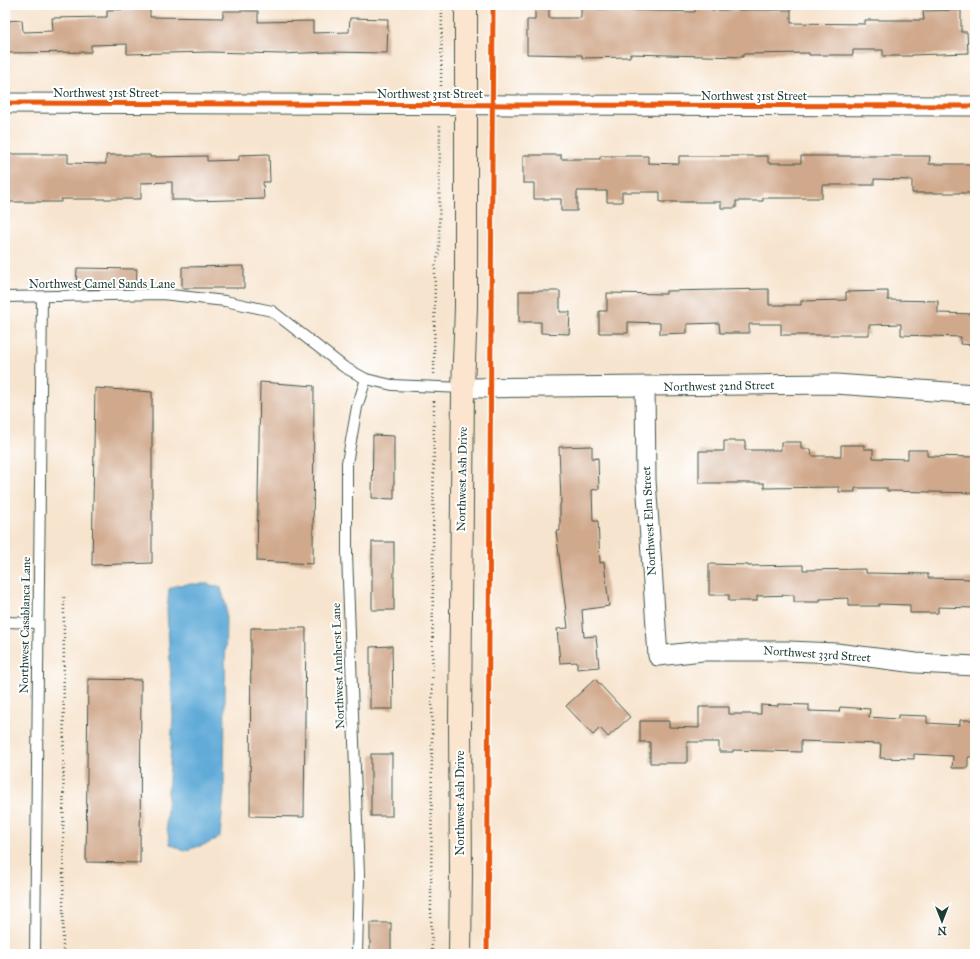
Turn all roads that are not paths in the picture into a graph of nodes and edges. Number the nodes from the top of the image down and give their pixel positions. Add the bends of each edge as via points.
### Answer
1 (466, 5) edge
2 (5, 103) edge
3 (466, 104) junction
4 (975, 106) edge
5 (42, 297) junction
6 (5, 298) edge
7 (366, 379) junction
8 (645, 386) junction
9 (463, 388) junction
10 (975, 394) edge
11 (5, 622) edge
12 (38, 622) junction
13 (658, 656) joint
14 (975, 666) edge
15 (35, 954) edge
16 (357, 954) edge
17 (460, 954) edge

1 - 3 street, Northwest Ash Drive
2 - 3 street, Northwest 31st Street
3 - 4 street, Northwest 31st Street
3 - 9 street, Northwest Ash Drive via 466,307
5 - 6 lane, Northwest Camel Sands Lane
5 - 7 lane, Northwest Camel Sands Lane via 162,294 272,311 344,367
5 - 12 lane, Northwest Casablanca Lane
7 - 9 lane, Northwest Camel Sands Lane via 392,385
7 - 16 lane, Northwest Amherst Lane via 357,407 347,463 347,554 359,875
8 - 9 street, Northwest 32nd Street
8 - 10 street, Northwest 32nd Street via 836,384
8 - 13 street, Northwest Elm Street via 646,480
9 - 17 street, Northwest Ash Drive
11 - 12 lane
12 - 15 lane, Northwest Casablanca Lane
13 - 14 street, Northwest 33rd Street via 702,651 788,651

